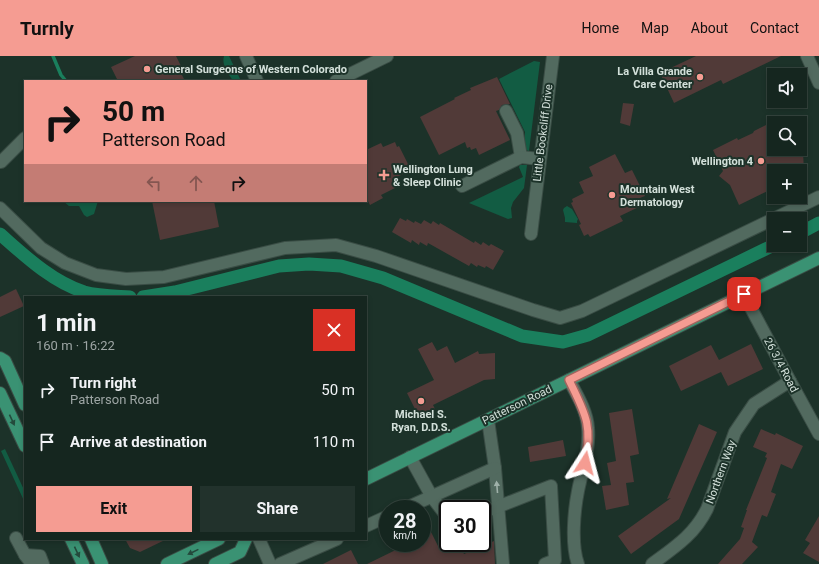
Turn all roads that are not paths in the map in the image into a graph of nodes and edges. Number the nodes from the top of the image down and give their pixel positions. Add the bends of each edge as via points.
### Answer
1 (246, 56) edge
2 (387, 56) edge
3 (553, 56) edge
4 (806, 56) edge
5 (257, 80) edge
6 (338, 80) edge
7 (819, 82) edge
8 (506, 111) dead end
9 (24, 139) edge
10 (521, 157) junction
11 (540, 159) junction
12 (1, 162) edge
13 (462, 186) dead end
14 (819, 197) edge
15 (0, 208) edge
16 (531, 234) dead end
17 (819, 258) edge
18 (744, 294) junction
19 (0, 358) edge
20 (569, 380) junction
21 (790, 381) junction
22 (0, 393) edge
23 (24, 403) edge
24 (488, 420) junction
25 (819, 434) edge
26 (24, 444) edge
27 (410, 457) junction
28 (495, 468) junction
29 (367, 478) edge
30 (432, 497) junction
31 (425, 500) edge
32 (439, 506) edge
33 (498, 506) junction
34 (491, 509) edge
35 (379, 520) edge
36 (367, 526) edge
37 (16, 538) dead end
38 (71, 540) edge
39 (91, 540) edge
40 (216, 540) edge
41 (246, 540) edge
42 (259, 540) edge
43 (334, 540) edge
44 (298, 560) edge
45 (27, 561) edge
46 (43, 564) edge
47 (83, 564) edge
48 (102, 564) edge
49 (167, 564) edge
50 (215, 564) edge
51 (270, 564) edge
52 (280, 564) edge
53 (503, 564) edge
54 (545, 564) edge
55 (578, 564) edge
56 (652, 564) edge

1 - 5 street
2 - 6 street
3 - 11 street, Little Bookcliff Drive
4 - 7 street
8 - 10 street via 517,133
9 - 12 street
10 - 11 street
10 - 13 street
11 - 16 street, Little Bookcliff Drive
14 - 15 street via 582,311 560,318 336,245 285,248 164,277 126,279 96,275 65,263 41,248
17 - 18 main road, Patterson Road
18 - 20 main road, Patterson Road
18 - 21 street, 26 3/4 Road
19 - 23 main road via 5,361
20 - 24 main road, Patterson Road
20 - 55 street via 587,418 588,428 588,451 578,492 574,527 575,557
21 - 25 street, 26 3/4 Road
21 - 56 street, Northern Way via 754,404 735,432 707,509 698,525 685,539
22 -> 26 main road
24 - 27 main road, Patterson Road
24 - 28 street
27 - 29 main road, Patterson Road
27 - 30 street
28 - 30 street
33 -> 28 street
30 - 31 street
30 - 32 street
33 - 34 street
33 - 53 street
33 - 54 street via 551,486 555,560
35 - 36 street
37 - 45 street
38 -> 47 main road
39 - 48 main road
40 -> 49 main road
41 - 50 main road via 240,552
42 - 51 street
43 - 44 street
44 - 52 street
45 - 46 street via 40,556

